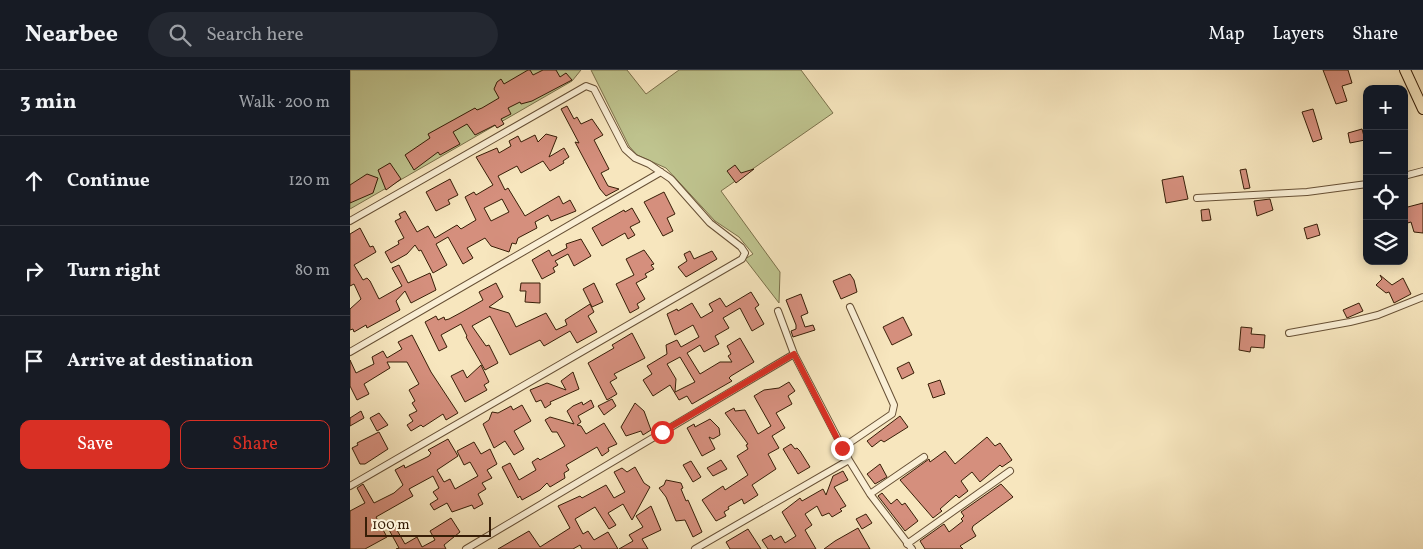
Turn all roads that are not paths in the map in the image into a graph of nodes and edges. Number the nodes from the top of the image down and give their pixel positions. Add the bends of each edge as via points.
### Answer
1 (1405, 70) edge
2 (1423, 108) edge
3 (1423, 171) edge
4 (661, 172) junction
5 (1408, 175) edge
6 (1363, 185) edge
7 (1197, 198) dead end
8 (350, 221) edge
9 (1423, 297) edge
10 (850, 307) dead end
11 (778, 311) dead end
12 (1289, 333) dead end
13 (350, 352) edge
14 (794, 354) junction
15 (842, 448) junction
16 (924, 457) dead end
17 (849, 460) junction
18 (1010, 471) dead end
19 (350, 486) edge
20 (870, 494) junction
21 (909, 546) edge
22 (466, 549) edge
23 (695, 549) edge

1 - 2 main road
3 - 5 street
4 - 8 street via 625,149 594,89 586,86
4 - 13 street
4 - 19 street via 672,179 710,223 741,246 745,253 742,259
6 - 7 street via 1307,192
9 - 12 street via 1378,315
10 - 15 street via 894,405 892,414
11 - 14 street
14 - 15 street
14 - 22 street
15 - 17 street
16 - 20 street
17 - 20 street
17 - 23 street
18 - 21 street
20 - 21 street

